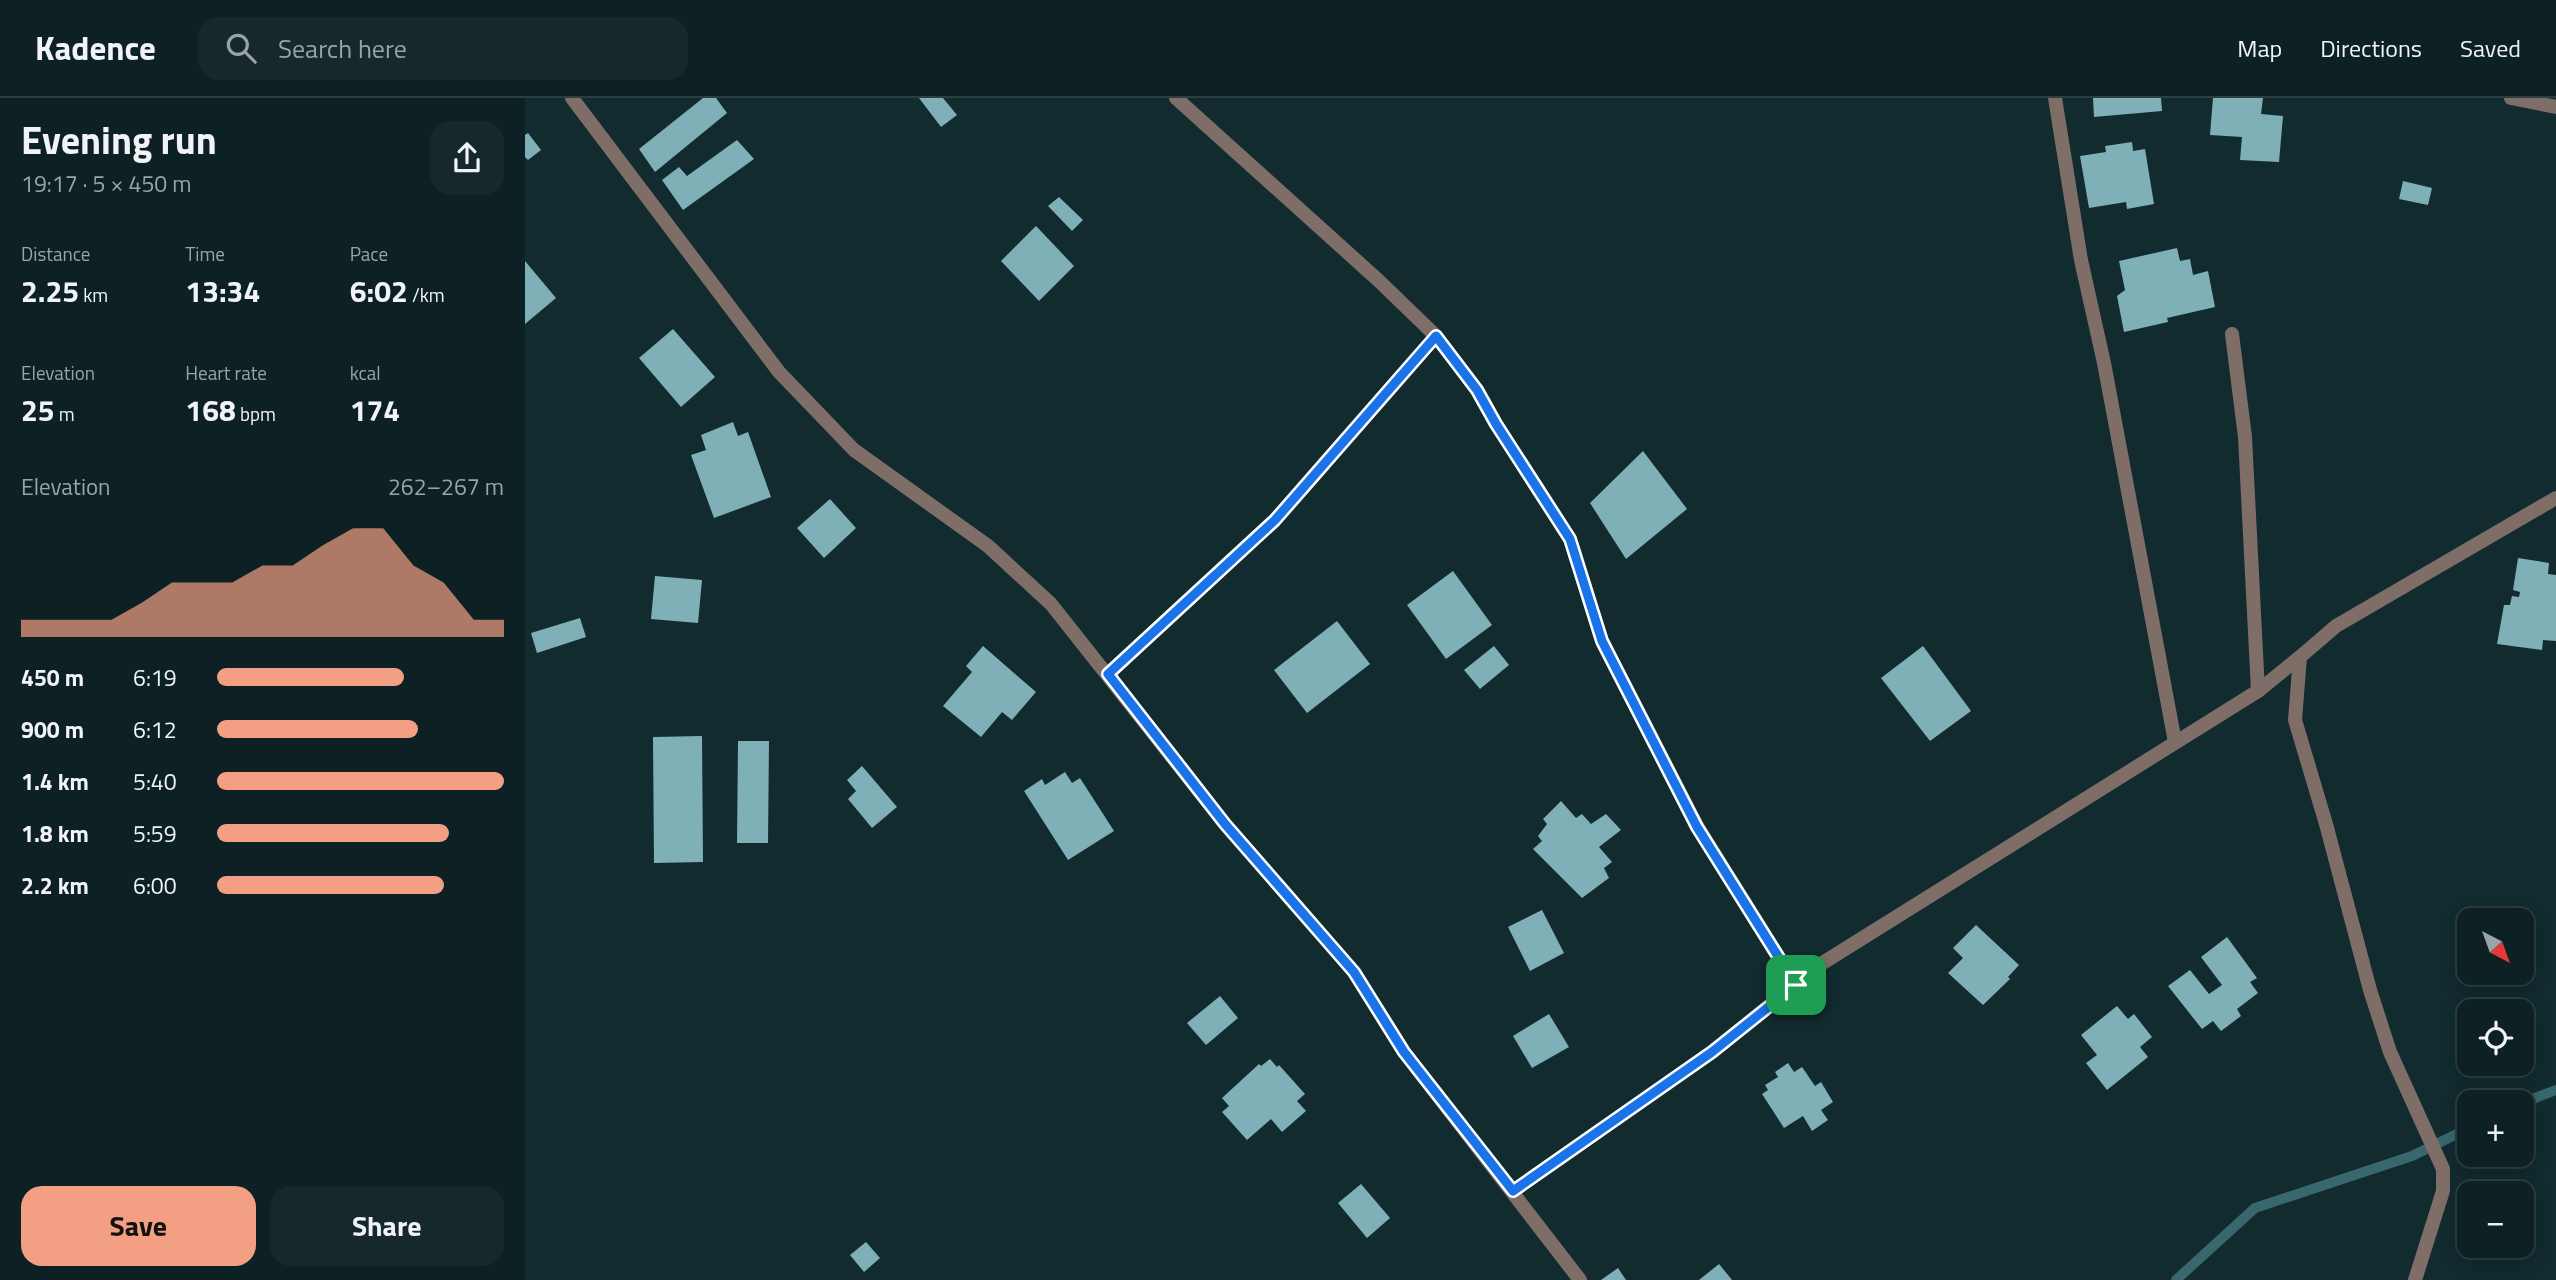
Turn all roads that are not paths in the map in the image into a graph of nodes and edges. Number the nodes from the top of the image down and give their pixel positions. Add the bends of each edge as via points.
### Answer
1 (572, 98) edge
2 (1176, 98) edge
3 (2055, 98) edge
4 (2511, 98) edge
5 (2556, 107) edge
6 (2232, 334) dead end
7 (1436, 336) junction
8 (2556, 498) edge
9 (2300, 657) junction
10 (1108, 674) junction
11 (2258, 691) junction
12 (2175, 742) junction
13 (1796, 985) junction
14 (1513, 1191) junction
15 (1580, 1280) edge
16 (2415, 1280) edge

1 - 10 street via 779,372 853,450 988,546 1024,579 1051,604
2 - 7 street
3 - 12 street via 2081,260
4 - 5 street
6 - 11 street via 2245,437
7 - 10 street via 1275,520
7 - 13 street via 1477,390 1570,539 1602,641 1697,827
8 - 9 street via 2336,626
9 - 11 street
9 - 16 street via 2295,720 2370,990 2390,1052 2443,1169 2443,1191
10 - 14 street via 1225,824 1354,972 1404,1052
11 - 12 street
12 - 13 street via 1821,964
13 - 14 street via 1712,1052
14 - 15 street

